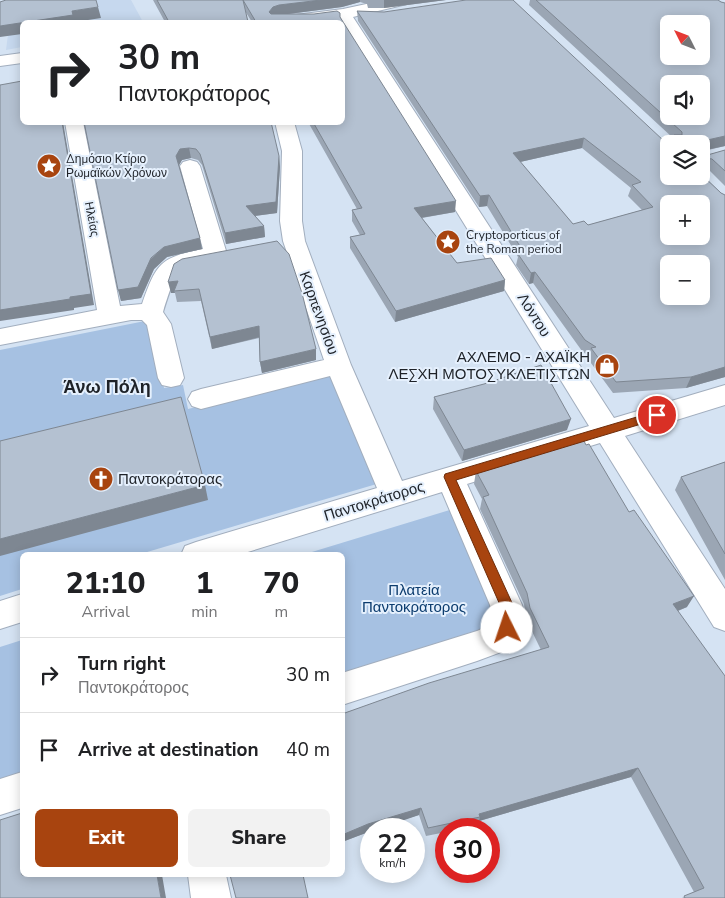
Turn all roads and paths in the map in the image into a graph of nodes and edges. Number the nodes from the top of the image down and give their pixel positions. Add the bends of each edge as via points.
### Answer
1 (410, 6) edge
2 (342, 14) junction
3 (296, 20) edge
4 (20, 58) edge
5 (0, 61) edge
6 (75, 125) edge
7 (285, 125) edge
8 (190, 166) edge
9 (150, 314) junction
10 (110, 316) junction
11 (0, 337) edge
12 (338, 366) junction
13 (171, 378) dead end
14 (725, 395) edge
15 (201, 399) dead end
16 (606, 430) junction
17 (450, 477) junction
18 (394, 495) junction
19 (209, 552) edge
20 (20, 609) edge
21 (0, 615) edge
22 (725, 617) edge
23 (345, 688) edge
24 (20, 791) edge
25 (0, 798) edge
26 (207, 877) edge
27 (211, 898) edge

1 - 2 street via 378,16
2 - 3 street
2 - 16 street, Λόντου
4 - 5 street
6 - 10 street, Ηλείας
7 - 12 street, Καρπενησίου via 292,152 291,221 284,243
8 - 9 street via 226,252 177,262 167,269
9 - 10 street via 131,312
9 - 13 street via 159,324
10 - 11 street
12 - 15 street
12 - 18 street, Καρπενησίου
14 - 16 street, Παντοκράτορος
16 - 17 street, Παντοκράτορος
16 - 22 street, Λόντου
17 - 18 street, Παντοκράτορος
17 - 23 street via 506,605 509,616 507,628 500,637 477,646
18 - 19 street, Παντοκράτορος
20 - 21 street
24 - 25 street
26 - 27 street

